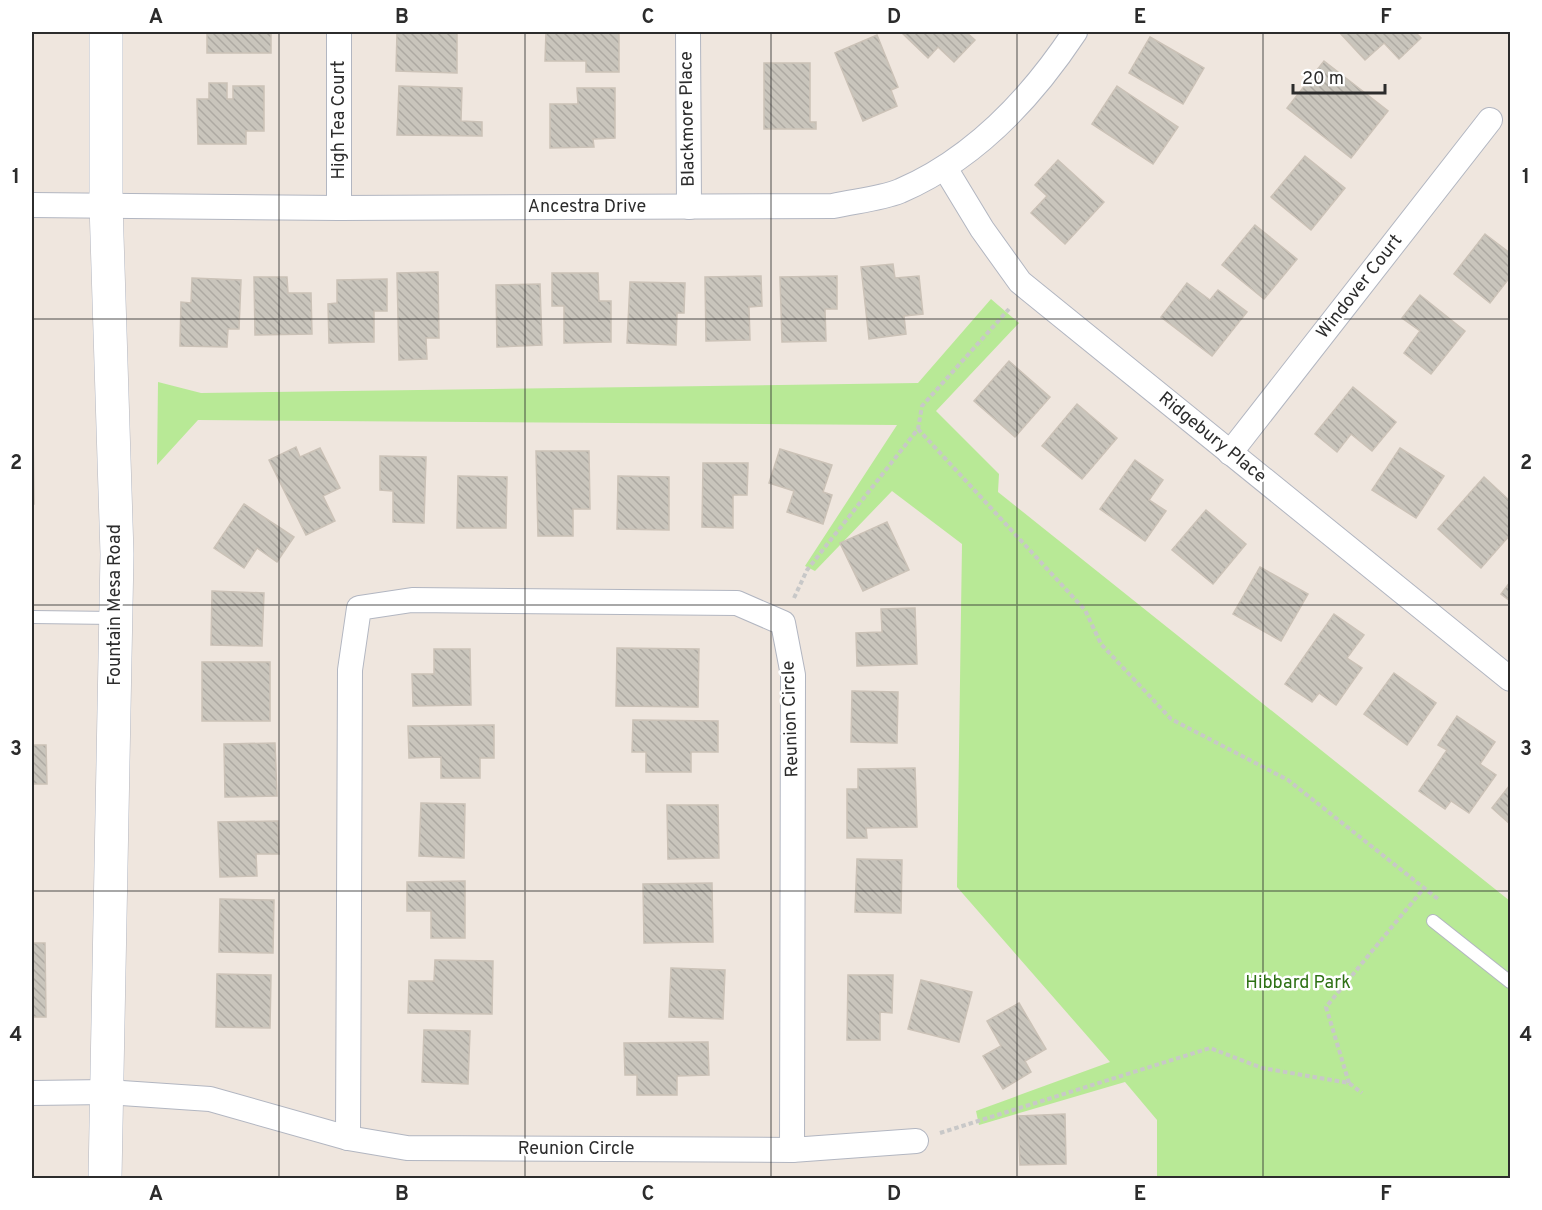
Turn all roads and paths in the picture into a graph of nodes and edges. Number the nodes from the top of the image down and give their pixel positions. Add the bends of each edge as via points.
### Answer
1 (106, 32) edge
2 (339, 32) edge
3 (688, 32) edge
4 (1075, 32) edge
5 (1490, 120) dead end
6 (945, 168) junction
7 (106, 204) junction
8 (32, 205) edge
9 (689, 207) junction
10 (339, 208) junction
11 (1027, 288) junction
12 (918, 429) junction
13 (1230, 453) junction
14 (32, 617) edge
15 (116, 618) junction
16 (783, 623) junction
17 (1510, 680) edge
18 (1424, 888) junction
19 (1441, 902) dead end
20 (1433, 921) dead end
21 (1510, 982) edge
22 (1349, 1083) junction
23 (107, 1092) junction
24 (32, 1093) edge
25 (1362, 1093) dead end
26 (348, 1138) junction
27 (916, 1141) joint
28 (792, 1150) junction
29 (105, 1179) edge

1 - 7 main road, Fountain Mesa Road
2 - 10 street, High Tea Court
3 - 9 street, Blackmore Place
4 - 6 street, Ancestra Drive via 1035,88 994,129
5 - 13 street, Windover Court
6 - 9 street, Ancestra Drive via 899,192 833,206
6 - 11 street, Ridgebury Place via 982,229
7 - 8 street, Ancestra Drive
7 - 10 street, Ancestra Drive
7 - 15 main road, Fountain Mesa Road
9 - 10 street, Ancestra Drive
11 - 12 path via 922,406
11 - 13 street, Ridgebury Place
12 - 16 path via 807,570
12 - 18 path via 1085,610 1101,644 1171,719 1288,780
13 - 17 street, Ridgebury Place
14 - 15 lane
15 - 23 main road, Fountain Mesa Road
16 - 26 street via 737,603 412,600 359,608 350,670
16 - 28 street, Reunion Circle via 793,675
18 - 19 path
18 - 22 path via 1326,1007
20 - 21 lane
22 - 25 path
22 - 27 path via 1262,1068 1210,1048
23 - 24 street, Reunion Circle
23 - 26 street, Reunion Circle via 210,1099
23 - 29 main road, Fountain Mesa Road
26 - 28 street, Reunion Circle via 407,1148
27 - 28 street

